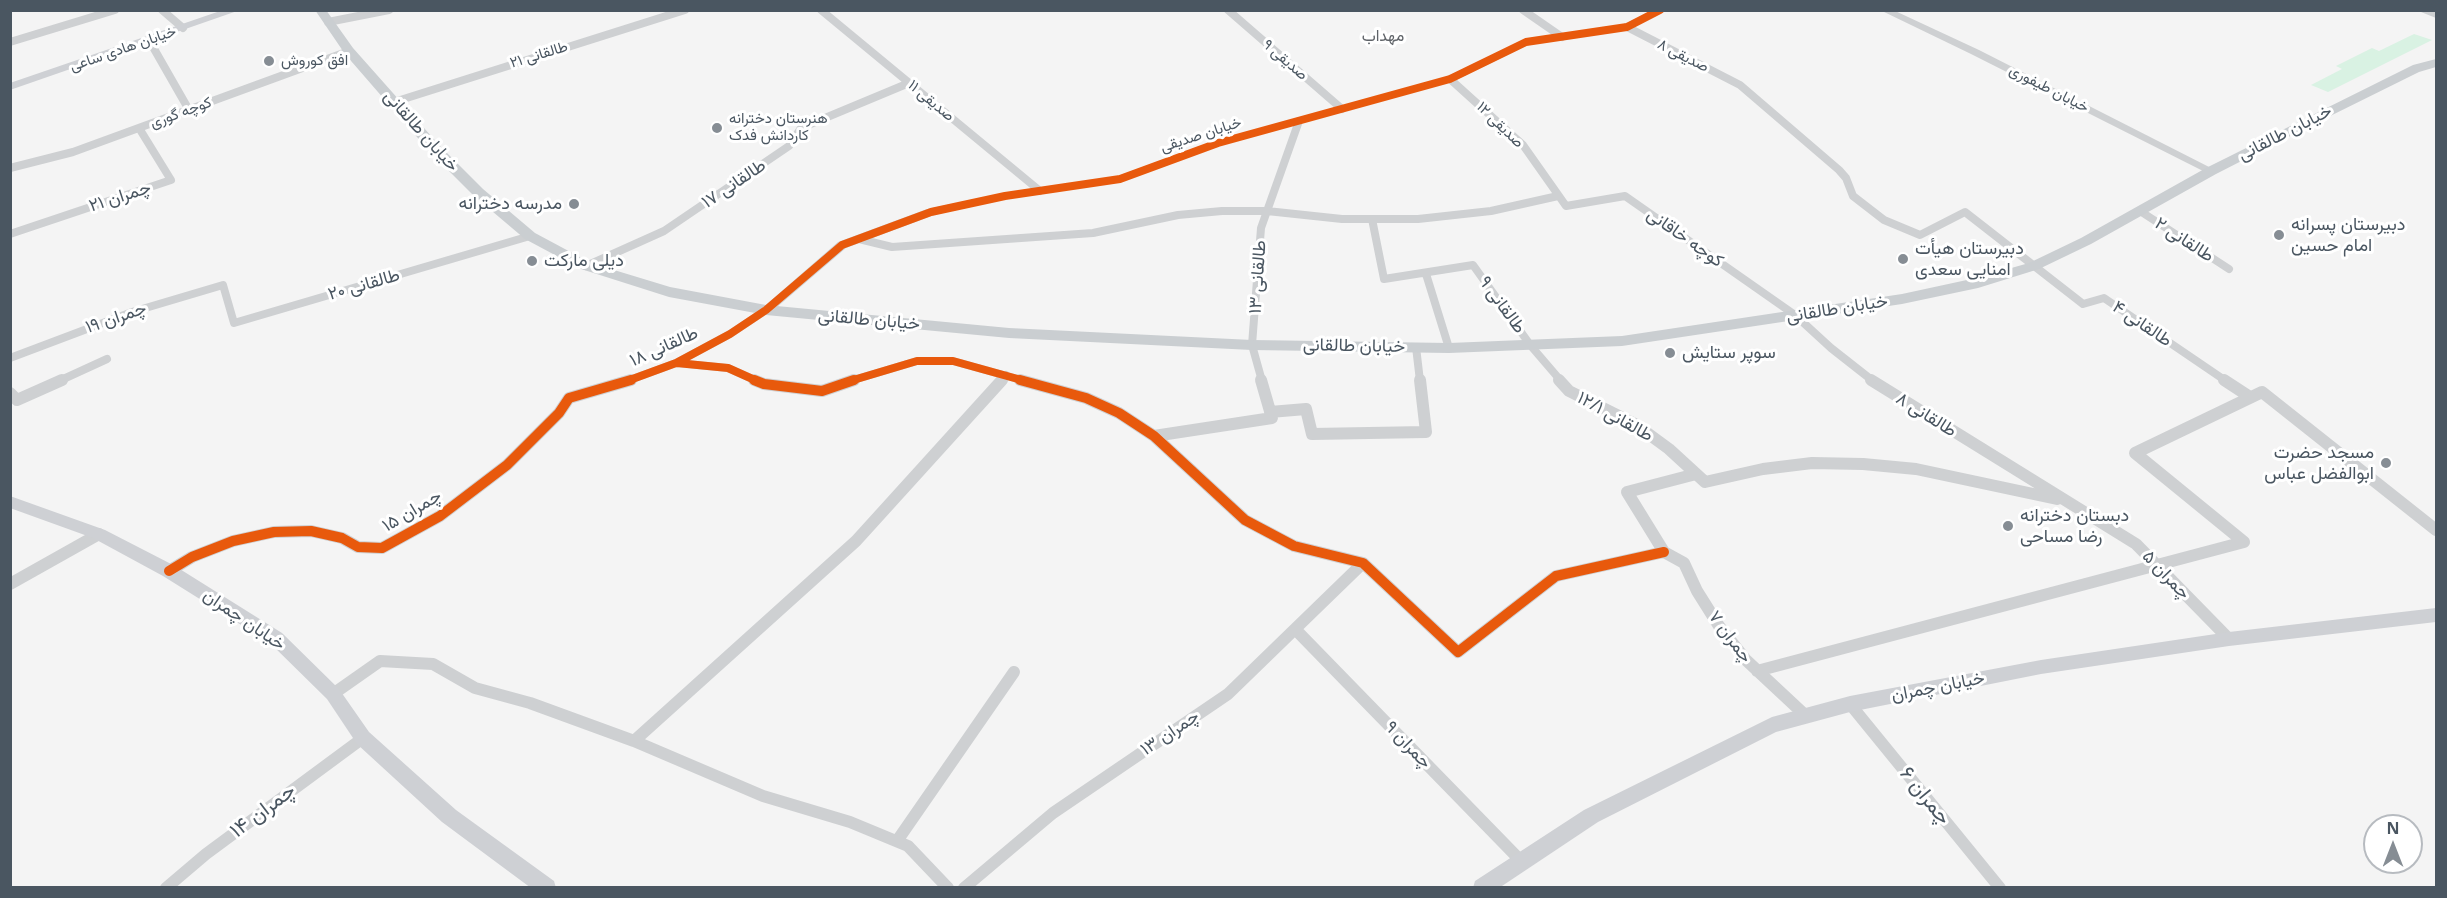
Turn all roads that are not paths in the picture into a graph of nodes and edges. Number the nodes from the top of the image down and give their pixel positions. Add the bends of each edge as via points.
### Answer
1 (115, 10) edge
2 (162, 10) edge
3 (235, 10) edge
4 (389, 10) edge
5 (685, 10) edge
6 (821, 10) edge
7 (1228, 10) edge
8 (1523, 10) edge
9 (1660, 10) edge
10 (1884, 10) edge
11 (2424, 10) edge
12 (2436, 15) edge
13 (324, 16) edge
14 (1627, 27) junction
15 (183, 28) junction
16 (1562, 37) junction
17 (149, 40) junction
18 (10, 42) edge
19 (349, 51) junction
20 (2436, 61) edge
21 (1450, 79) junction
22 (909, 83) junction
23 (10, 87) edge
24 (394, 102) junction
25 (1342, 109) junction
26 (189, 110) junction
27 (1299, 121) junction
28 (140, 128) junction
29 (10, 168) edge
30 (2211, 171) junction
31 (1040, 191) junction
32 (1558, 196) junction
33 (1566, 206) joint
34 (1268, 211) junction
35 (2140, 211) junction
36 (1372, 219) junction
37 (10, 234) edge
38 (531, 236) junction
39 (859, 239) junction
40 (586, 266) junction
41 (2034, 266) junction
42 (2229, 269) dead end
43 (1426, 274) junction
44 (223, 285) joint
45 (766, 310) junction
46 (1795, 315) junction
47 (1252, 345) junction
48 (1531, 346) junction
49 (1416, 347) junction
50 (1449, 348) junction
51 (10, 358) edge
52 (107, 359) dead end
53 (675, 363) junction
54 (1006, 375) junction
55 (10, 393) edge
56 (2250, 397) junction
57 (569, 398) joint
58 (1271, 415) junction
59 (1154, 435) junction
60 (1701, 478) junction
61 (2066, 501) junction
62 (10, 502) edge
63 (2436, 530) edge
64 (99, 534) junction
65 (1664, 552) junction
66 (1363, 563) junction
67 (2157, 565) junction
68 (169, 571) junction
69 (10, 584) edge
70 (2436, 615) edge
71 (1295, 629) junction
72 (2229, 639) junction
73 (1757, 671) junction
74 (1014, 672) dead end
75 (333, 694) junction
76 (1850, 704) junction
77 (1806, 716) junction
78 (363, 738) junction
79 (634, 741) junction
80 (897, 841) junction
81 (1522, 862) junction
82 (166, 888) edge
83 (547, 888) edge
84 (948, 888) edge
85 (964, 888) edge
86 (1482, 888) edge
87 (2000, 888) edge

1 - 18 street
2 - 15 street
3 - 15 main road, خیابان هادی ساعی
4 - 13 street
5 - 24 street, طالقانی ۲۱
6 - 22 street, صدیقی ۱۱
7 - 25 street, صدیقی ۹
8 - 16 street
9 - 14 street, خیابان صدیقی
10 - 30 street, خیابان طیفوری
11 - 12 street
13 - 19 main road, خیابان طالقانی
14 - 16 street, خیابان صدیقی
14 - 41 street, صدیقی ۸ via 1740,85 1839,170 1853,196 1884,220 1920,235 1965,212
15 - 17 main road, خیابان هادی ساعی
16 - 21 street, خیابان صدیقی via 1526,42
17 - 23 main road, خیابان هادی ساعی
17 - 26 street
19 - 24 main road, خیابان طالقانی
19 - 26 street, کوچه گوری
20 - 30 main road, خیابان طالقانی
21 - 25 street, خیابان صدیقی
21 - 32 street, صدیقی ۱۲ via 1523,145
22 - 31 street, صدیقی ۱۱
22 - 40 street, طالقانی ۱۷ via 801,128 789,146 664,231
24 - 38 main road, خیابان طالقانی via 478,192
25 - 27 street, خیابان صدیقی
26 - 28 street, کوچه گوری
27 - 31 street, خیابان صدیقی via 1218,143 1120,179
27 - 34 street, طالقانی ۱۳
28 - 29 street, کوچه گوری via 73,152
28 - 37 street, چمران ۲۱ via 171,180
30 - 35 main road, خیابان طالقانی
31 - 39 street, خیابان صدیقی via 931,212
32 - 33 street, صدیقی ۱۲
32 - 36 street via 1455,216
33 - 46 street, کوچه خاقانی via 1625,196
34 - 36 street
34 - 39 street via 1178,215 1093,233 1015,239 892,247
34 - 47 street, طالقانی ۱۳ via 1261,228
35 - 41 main road, خیابان طالقانی
35 - 42 street, طالقانی ۲
36 - 43 street via 1384,279
38 - 40 main road, خیابان طالقانی
38 - 44 street, طالقانی ۲۰ via 234,323
39 - 45 street, خیابان صدیقی via 842,245
40 - 45 main road, خیابان طالقانی via 669,292
41 - 46 main road, خیابان طالقانی via 1902,299
41 - 56 street, طالقانی ۴ via 2083,304 2104,298
43 - 48 street, طالقانی ۹ via 1473,265
43 - 50 street
44 - 51 street, چمران ۱۹ via 122,315
45 - 47 main road, خیابان طالقانی via 1009,333
45 - 53 street, طالقانی ۱۸
46 - 48 main road, خیابان طالقانی via 1622,341
46 - 61 street, طالقانی ۸ via 1881,387
47 - 49 main road, خیابان طالقانی
47 - 58 street, طالقانی ۱۳
48 - 50 main road, خیابان طالقانی
48 - 60 street, طالقانی ۱۲/۱ via 1569,391 1635,424
49 - 50 main road, خیابان طالقانی
49 - 58 street via 1426,432 1312,434 1306,409
52 - 55 street via 17,400
53 - 54 street via 728,368 764,384 822,391 917,361 953,361
53 - 57 street, طالقانی ۱۸
54 - 59 street via 1086,398 1119,412
54 - 79 street via 856,541
56 - 63 street via 2262,392
56 - 67 street via 2135,453 2244,542
57 - 68 street, چمران ۱۵ via 507,465 440,516 382,548 358,547 342,538 311,531 274,532 233,541
58 - 59 street
59 - 66 street via 1245,520 1294,546
60 - 61 street via 1812,464 1863,464 1916,469
60 - 65 street via 1627,492
61 - 67 street, چمران ۵ via 2136,544
62 - 64 main road, خیابان چمران
64 - 68 main road, خیابان چمران
64 - 69 street
65 - 66 street via 1556,576 1458,652
65 - 73 street, چمران ۷ via 1684,563 1719,626
66 - 71 street, چمران ۱۳
67 - 72 street, چمران ۵
67 - 73 street
68 - 75 main road, خیابان چمران via 276,638
70 - 72 main road, خیابان چمران
71 - 81 street, چمران ۹
71 - 85 street, چمران ۱۳ via 1228,694 1053,813
72 - 76 main road, خیابان چمران via 2041,667
73 - 77 street, چمران ۷
74 - 80 street
75 - 78 main road, خیابان چمران
75 - 79 street via 380,662 433,664 475,688 530,703
76 - 77 main road, خیابان چمران
76 - 87 street, چمران ۶
77 - 81 main road, خیابان چمران via 1772,725 1591,816
78 - 82 street, چمران ۱۴
78 - 83 main road, خیابان چمران via 449,816
79 - 80 street via 764,796
80 - 84 street via 908,846
81 - 86 main road, خیابان چمران

